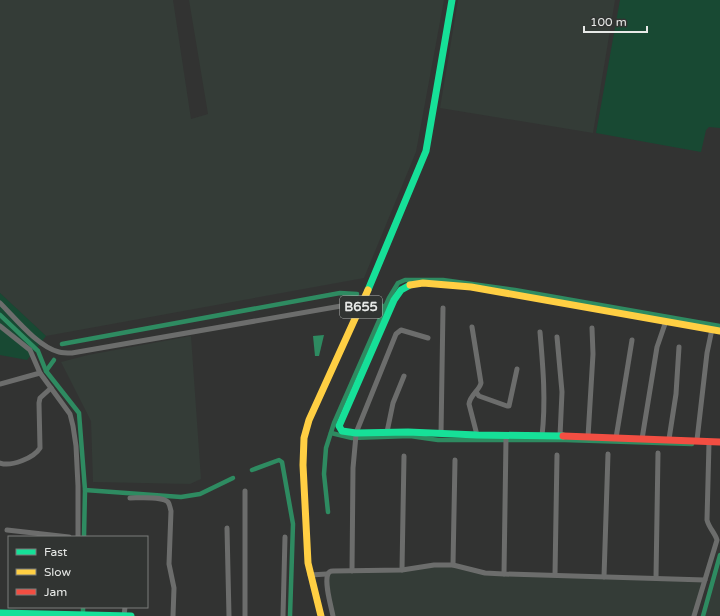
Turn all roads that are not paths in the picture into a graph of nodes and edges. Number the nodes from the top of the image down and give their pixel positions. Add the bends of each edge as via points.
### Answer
1 (452, 0) edge
2 (364, 302) junction
3 (0, 303) edge
4 (340, 306) junction
5 (443, 308) dead end
6 (357, 316) junction
7 (666, 321) junction
8 (0, 326) edge
9 (472, 327) dead end
10 (592, 328) dead end
11 (712, 329) junction
12 (720, 331) edge
13 (540, 332) dead end
14 (557, 337) dead end
15 (428, 338) dead end
16 (632, 340) dead end
17 (680, 347) dead end
18 (517, 369) dead end
19 (40, 373) junction
20 (404, 376) dead end
21 (0, 384) edge
22 (51, 388) junction
23 (476, 392) junction
24 (387, 432) junction
25 (441, 434) junction
26 (477, 435) junction
27 (356, 436) junction
28 (542, 436) junction
29 (560, 436) junction
30 (588, 437) junction
31 (616, 438) junction
32 (506, 439) junction
33 (642, 439) junction
34 (669, 439) junction
35 (697, 440) junction
36 (720, 441) edge
37 (709, 444) junction
38 (658, 453) dead end
39 (608, 454) dead end
40 (557, 455) dead end
41 (404, 456) dead end
42 (455, 460) dead end
43 (0, 463) edge
44 (245, 491) dead end
45 (130, 498) dead end
46 (227, 528) dead end
47 (7, 530) dead end
48 (59, 536) edge
49 (78, 536) edge
50 (285, 537) dead end
51 (453, 565) junction
52 (402, 570) junction
53 (352, 571) junction
54 (328, 574) junction
55 (504, 574) junction
56 (310, 575) junction
57 (554, 575) junction
58 (604, 576) junction
59 (656, 578) junction
60 (705, 580) junction
61 (77, 612) edge
62 (0, 613) edge
63 (124, 616) edge
64 (131, 616) edge
65 (173, 616) edge
66 (229, 616) edge
67 (245, 616) edge
68 (283, 616) edge
69 (321, 616) edge
70 (333, 616) edge
71 (694, 616) edge

1 - 2 street, B655 via 426,150
2 - 4 street
2 - 6 street, B655
3 - 4 street via 48,348 72,353
4 - 6 street via 350,308
5 - 25 street
6 - 56 street, B655 via 309,420 304,438 303,465
7 - 11 street
7 - 27 street via 471,287 423,283 408,285 394,300 339,426 342,431
7 - 33 street via 656,354
8 - 19 street via 30,350
9 - 23 street via 481,383
10 - 30 street via 594,354
11 - 12 street
11 - 35 street
13 - 28 street via 545,412
14 - 29 street via 562,392
15 - 27 street via 401,330 396,334
16 - 31 street
17 - 34 street
18 - 23 street via 509,406 479,396
19 - 21 street
19 - 22 street
20 - 24 street via 393,403
22 - 43 street via 40,398 38,452 21,461
22 - 49 street via 65,405 73,426 78,486
23 - 26 street via 469,404
24 - 25 street
24 - 27 street
25 - 26 street
26 - 32 street
27 - 53 street
28 - 29 street
28 - 32 street
29 - 30 street
30 - 31 street
31 - 33 street
32 - 55 street
33 - 34 street
34 - 35 street
35 - 37 street
36 - 37 street
37 - 60 street via 707,520 717,540
38 - 59 street
39 - 58 street
40 - 57 street
41 - 52 street
42 - 51 street
44 - 67 street
45 - 65 street via 159,498 170,504 169,564 174,588
46 - 66 street
47 - 48 street
50 - 68 street
51 - 52 street
51 - 55 street via 485,573
52 - 53 street
53 - 54 street via 333,570
54 - 56 street
54 - 70 street via 327,585
55 - 57 street
56 - 69 street, B655
57 - 58 street
58 - 59 street
59 - 60 street
60 - 71 street
61 - 62 street
61 - 63 street
63 - 64 street

